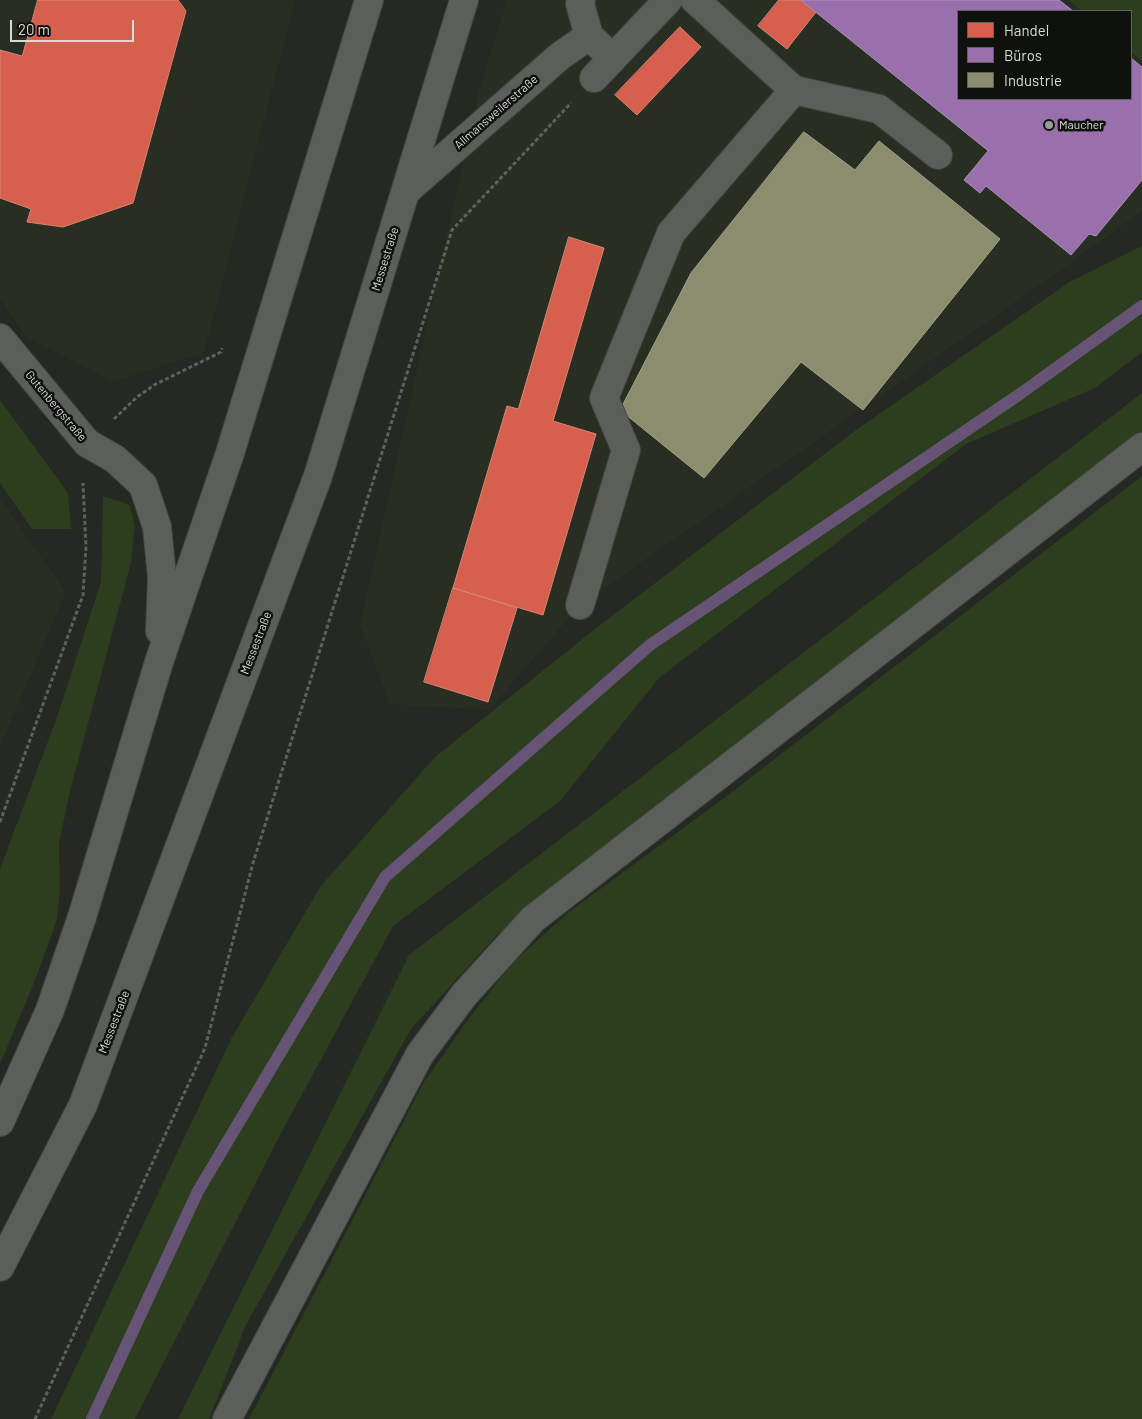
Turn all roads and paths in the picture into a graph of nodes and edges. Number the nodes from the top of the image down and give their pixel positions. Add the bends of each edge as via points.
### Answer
1 (369, 0) edge
2 (464, 0) edge
3 (581, 0) edge
4 (668, 0) edge
5 (695, 0) edge
6 (589, 36) junction
7 (614, 58) junction
8 (594, 78) joint
9 (794, 90) junction
10 (938, 155) dead end
11 (405, 192) junction
12 (0, 338) edge
13 (224, 342) dead end
14 (87, 443) junction
15 (1142, 447) edge
16 (580, 605) dead end
17 (159, 662) junction
18 (0, 822) edge
19 (0, 1122) edge
20 (0, 1267) edge
21 (35, 1419) edge
22 (227, 1419) edge

1 - 17 street via 230,453
2 - 11 street, Messestraße
3 - 6 street
4 - 7 street
5 - 9 street
6 - 7 street
6 - 11 street, Allmansweilerstraße via 560,56
7 - 8 street
8 - 21 path via 452,230 253,863 205,1048
9 - 10 street via 879,109
9 - 16 street via 671,233 604,398 626,450
11 - 20 street, Messestraße via 318,476 83,1105
12 - 14 street, Gutenbergstraße
13 - 14 path via 221,352 136,397
14 - 17 street, Gutenbergstraße via 115,458 143,485 157,527 162,577
14 - 18 path via 83,492 86,547 83,595
15 - 22 street via 533,919 464,995 420,1054
17 - 19 street via 82,917 50,1010

